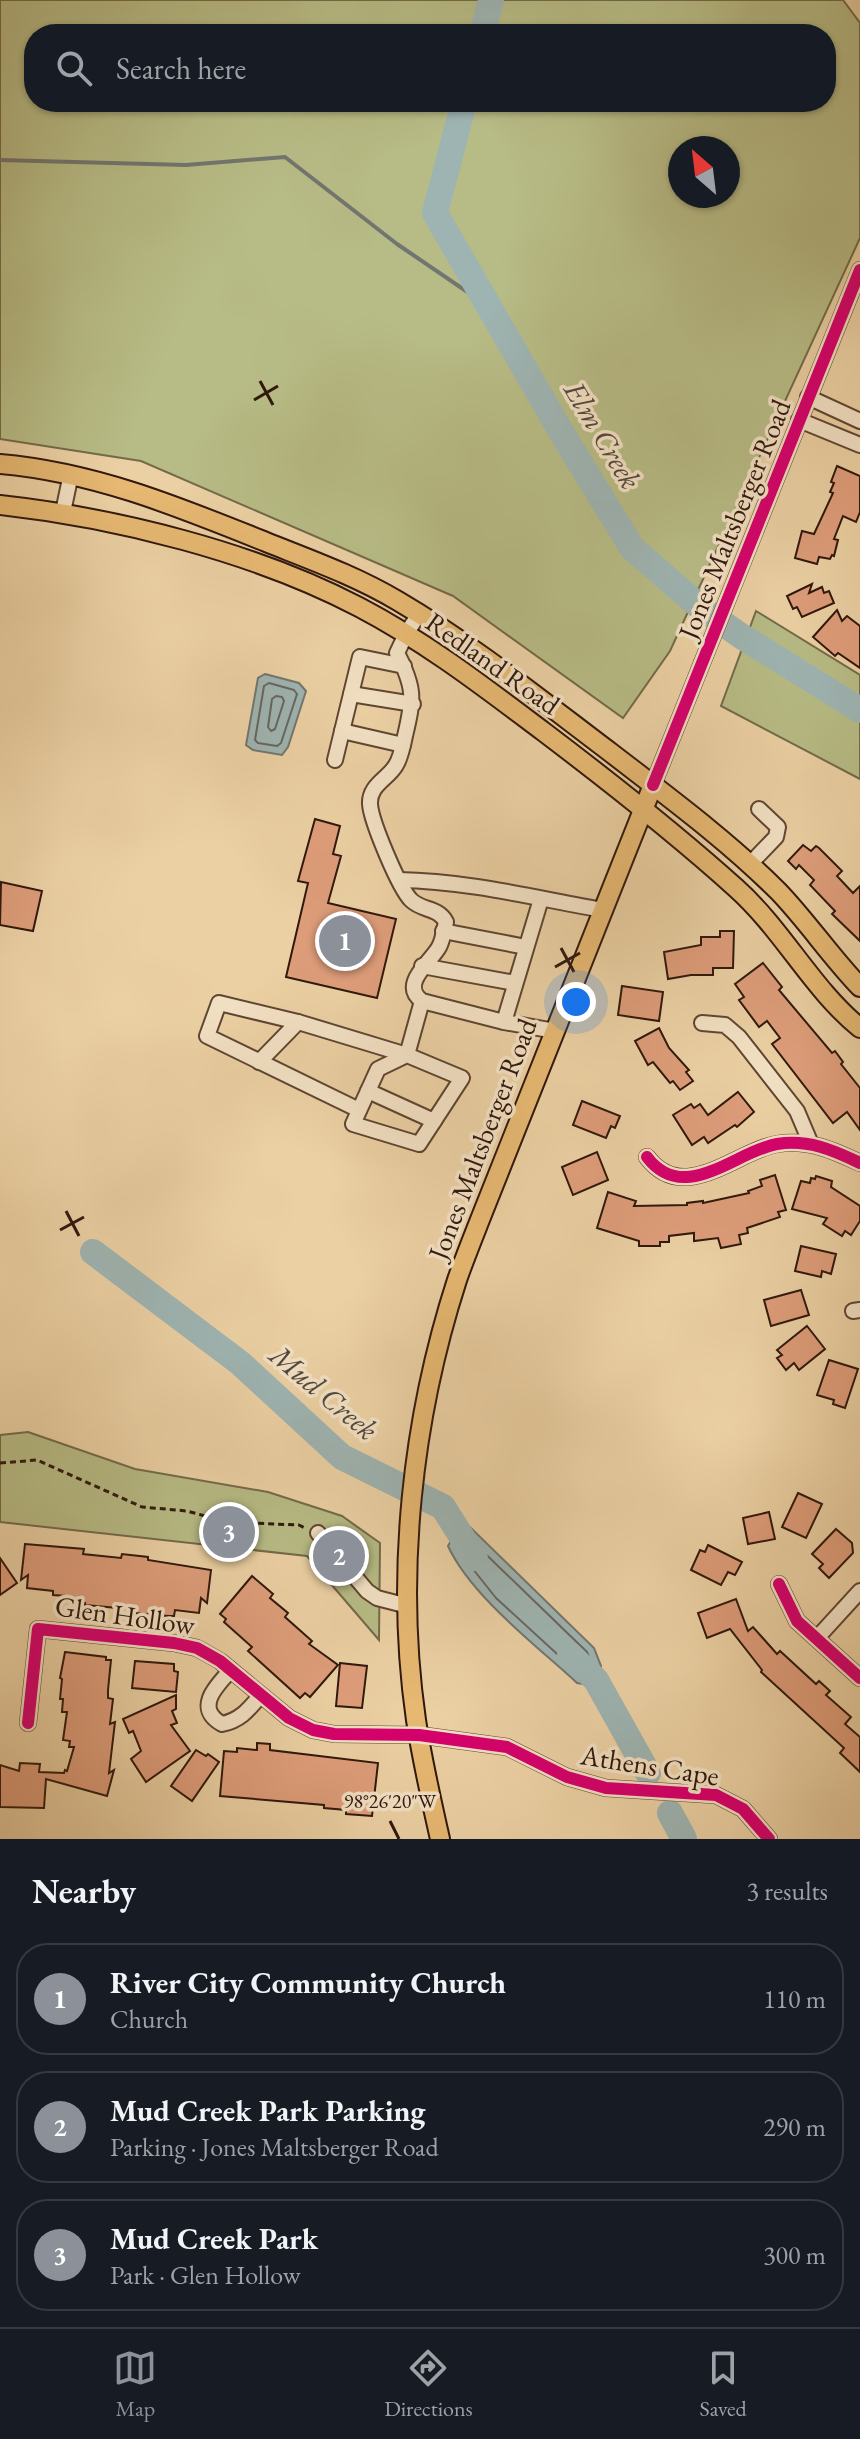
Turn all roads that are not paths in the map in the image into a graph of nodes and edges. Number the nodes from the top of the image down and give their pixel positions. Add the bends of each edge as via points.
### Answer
1 (860, 270) edge
2 (808, 397) junction
3 (799, 420) junction
4 (860, 421) edge
5 (860, 445) edge
6 (0, 464) edge
7 (71, 474) junction
8 (0, 505) edge
9 (63, 512) junction
10 (419, 614) junction
11 (406, 634) junction
12 (404, 666) junction
13 (351, 694) junction
14 (413, 704) junction
15 (342, 731) junction
16 (403, 745) junction
17 (335, 760) dead end
18 (653, 785) junction
19 (644, 808) junction
20 (759, 809) dead end
21 (750, 864) junction
22 (399, 880) junction
23 (541, 899) junction
24 (603, 910) junction
25 (443, 931) junction
26 (526, 947) junction
27 (422, 966) junction
28 (515, 983) junction
29 (860, 987) edge
30 (422, 1001) junction
31 (298, 1022) junction
32 (504, 1022) junction
33 (702, 1023) dead end
34 (860, 1028) edge
35 (555, 1031) junction
36 (407, 1055) junction
37 (259, 1062) junction
38 (368, 1091) junction
39 (359, 1110) junction
40 (434, 1121) junction
41 (811, 1144) junction
42 (647, 1157) dead end
43 (860, 1163) edge
44 (318, 1533) road end
45 (779, 1584) dead end
46 (860, 1591) edge
47 (408, 1606) junction
48 (817, 1638) junction
49 (231, 1670) junction
50 (860, 1678) edge
51 (261, 1695) junction
52 (28, 1723) dead end
53 (419, 1735) junction
54 (440, 1839) edge
55 (769, 1839) edge

1 - 2 street, Jones Maltsberger Road
2 - 3 street, Jones Maltsberger Road
2 - 4 street
3 - 5 street
3 - 18 street, Jones Maltsberger Road
6 - 7 main road, Redland Road
7 - 9 street
7 - 10 main road, Redland Road via 197,513 365,583
8 - 9 main road, Redland Road
9 - 11 main road, Redland Road via 247,560 359,607
10 - 11 street
10 - 18 main road, Redland Road via 498,666
11 - 12 street via 397,653
11 - 19 main road, Redland Road
12 - 13 street via 360,657
12 - 14 street
13 - 14 street
13 - 15 street
14 - 16 street
15 - 16 street
15 - 17 street
16 - 22 street via 395,768 376,785 370,801
18 - 19 main road, Jones Maltsberger Road
18 - 21 main road, Redland Road
19 - 24 main road, Jones Maltsberger Road
19 - 34 main road, Redland Road via 761,911 830,999
20 - 21 street via 778,827 776,837
21 - 29 main road, Redland Road
22 - 23 street via 478,886
22 - 25 street via 417,905 442,915
23 - 24 street
23 - 26 street
24 - 35 main road, Jones Maltsberger Road
25 - 26 street
25 - 27 street via 439,948
26 - 28 street
27 - 28 street
27 - 30 street via 413,990
28 - 32 street
30 - 32 street
30 - 36 street
31 - 36 street
31 - 37 street
31 - 37 street via 219,1003 207,1036
32 - 35 street
33 - 41 street via 725,1025 739,1037 797,1111
35 - 47 main road, Jones Maltsberger Road via 457,1280 434,1364 422,1424
36 - 38 street via 378,1069
36 - 40 street via 462,1078
37 - 39 street
38 - 39 street
38 - 40 street
39 - 40 street via 353,1124 419,1144
41 - 42 street via 777,1144 707,1174 663,1173
41 - 43 street
44 - 47 street via 367,1591
45 - 48 street via 797,1621
46 - 48 street
47 - 53 main road, Jones Maltsberger Road
48 - 50 street
49 - 51 street, Glen Hollow
49 - 51 street via 209,1699 214,1719 222,1724 235,1721
49 - 52 street, Glen Hollow via 197,1648 174,1643 38,1629
51 - 53 street, Glen Hollow via 313,1730
53 - 54 main road, Jones Maltsberger Road
53 - 55 street, Athens Cape via 507,1747 567,1777 606,1788 716,1795 743,1809

